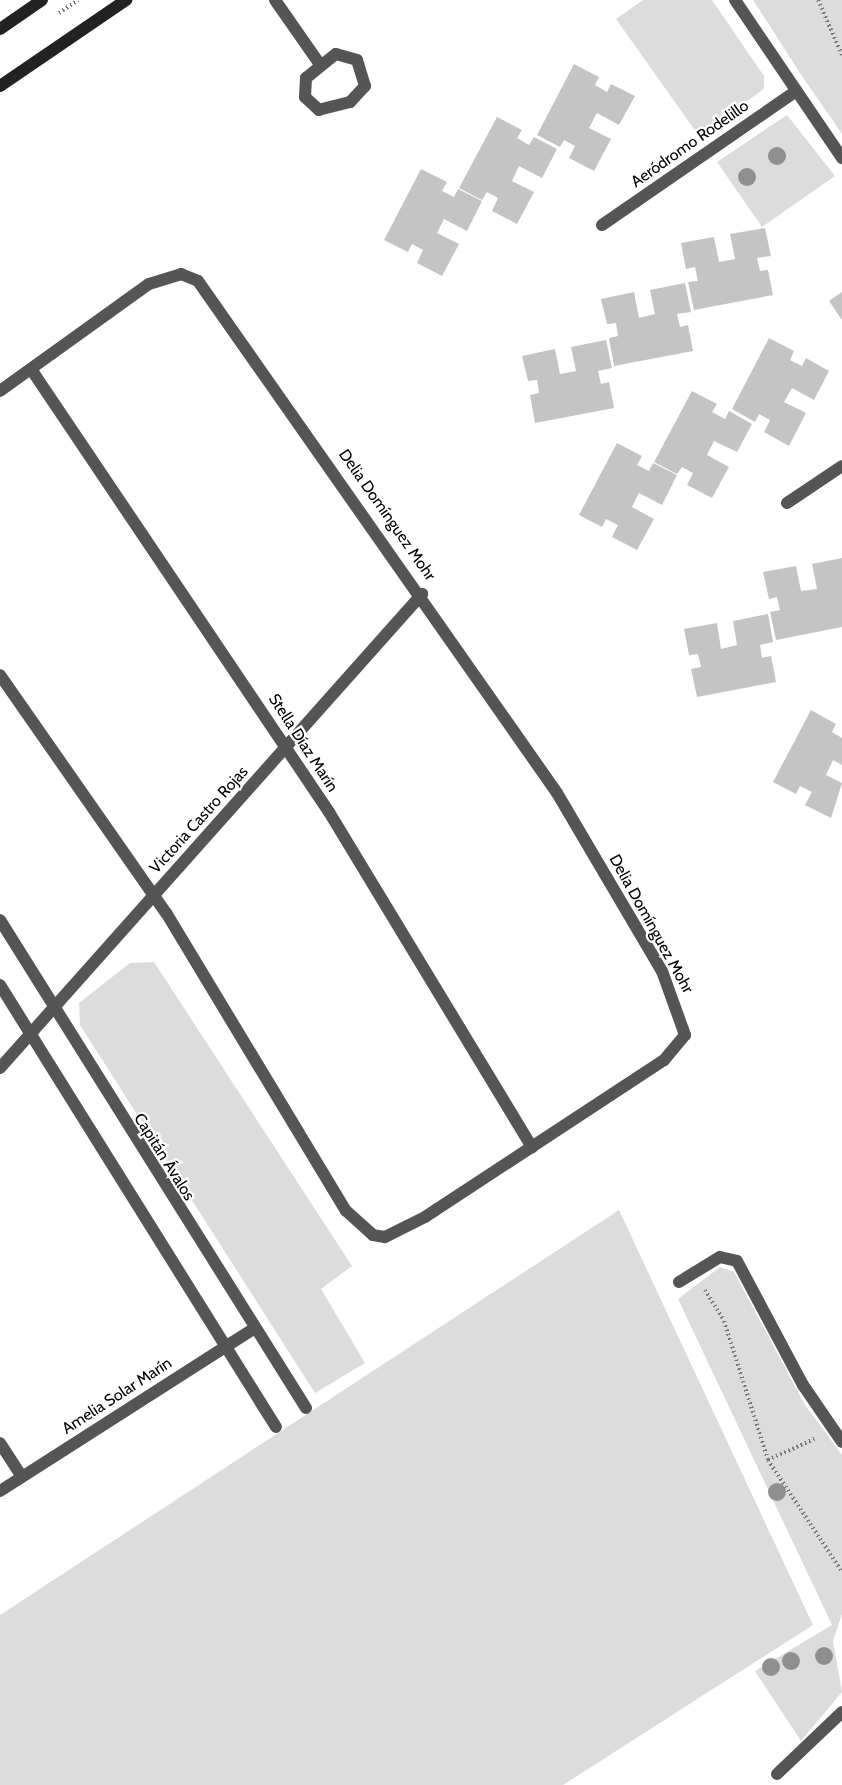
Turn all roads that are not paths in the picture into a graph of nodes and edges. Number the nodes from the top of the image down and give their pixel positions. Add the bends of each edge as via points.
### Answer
1 (42, 0) edge
2 (126, 0) edge
3 (276, 0) edge
4 (735, 0) edge
5 (0, 29) edge
6 (319, 63) junction
7 (0, 86) edge
8 (796, 91) junction
9 (842, 158) edge
10 (602, 225) dead end
11 (31, 369) junction
12 (0, 391) edge
13 (842, 466) edge
14 (787, 503) dead end
15 (422, 594) junction
16 (0, 675) edge
17 (286, 748) junction
18 (153, 895) junction
19 (0, 920) edge
20 (0, 985) edge
21 (54, 1009) junction
22 (30, 1035) junction
23 (0, 1068) edge
24 (532, 1147) junction
25 (679, 1282) dead end
26 (253, 1329) junction
27 (222, 1348) junction
28 (306, 1408) dead end
29 (276, 1427) dead end
30 (842, 1442) edge
31 (0, 1443) edge
32 (22, 1477) junction
33 (0, 1491) edge
34 (842, 1712) edge
35 (777, 1774) dead end

1 - 5 main road
2 - 7 main road
3 - 6 street
4 - 8 street
6 - 6 street via 304,87 308,103 319,110 350,102 365,86 364,68 348,55
8 - 9 street
8 - 10 street, Aeródromo Rodelillo
11 - 12 street, Delia Domínguez Mohr
11 - 15 street, Delia Domínguez Mohr via 149,284 181,274 198,281
11 - 17 street, Stella Díaz Marín
13 - 14 street
15 - 17 street, Victoria Castro Rojas
15 - 24 street, Delia Domínguez Mohr via 557,793 662,970 684,1020 685,1035 664,1060
16 - 18 street, Delia Domínguez Mohr
17 - 18 street, Victoria Castro Rojas
17 - 24 street, Stella Díaz Marín
18 - 21 street, Victoria Castro Rojas
18 - 24 street, Delia Domínguez Mohr via 358,1226 385,1237 401,1231
19 - 21 street, Capitán Ávalos
20 - 22 street
21 - 22 street, Victoria Castro Rojas
21 - 26 street, Capitán Ávalos
22 - 23 street, Victoria Castro Rojas
22 - 27 street
25 - 30 street via 720,1257 737,1261 832,1431
26 - 27 street, Amelia Solar Marín
26 - 28 street, Capitán Ávalos
27 - 29 street
27 - 32 street, Amelia Solar Marín
31 - 32 street
32 - 33 street, Amelia Solar Marín
34 - 35 street

